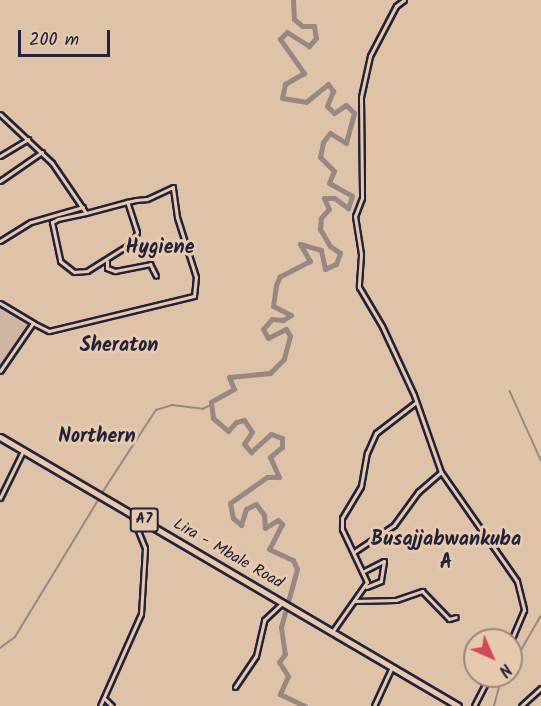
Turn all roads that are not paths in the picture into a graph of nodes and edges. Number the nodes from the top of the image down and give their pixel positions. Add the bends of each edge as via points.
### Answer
1 (404, 0) edge
2 (0, 114) edge
3 (27, 138) junction
4 (42, 152) junction
5 (0, 156) edge
6 (0, 181) edge
7 (127, 202) junction
8 (83, 207) junction
9 (86, 213) junction
10 (0, 241) edge
11 (107, 261) junction
12 (156, 276) dead end
13 (0, 303) edge
14 (33, 323) junction
15 (0, 372) edge
16 (415, 403) junction
17 (0, 437) edge
18 (23, 451) junction
19 (441, 472) junction
20 (0, 498) edge
21 (129, 510) junction
22 (354, 552) junction
23 (364, 571) junction
24 (366, 588) junction
25 (354, 602) junction
26 (285, 603) junction
27 (456, 617) dead end
28 (516, 628) edge
29 (332, 632) junction
30 (392, 667) junction
31 (235, 687) dead end
32 (483, 688) edge
33 (541, 688) edge
34 (105, 699) junction
35 (100, 706) edge
36 (112, 706) edge
37 (374, 706) edge
38 (458, 706) edge
39 (474, 706) edge
40 (521, 706) edge

1 - 16 street via 396,6 368,62 360,101 361,202 355,216 361,255 359,287 382,326
2 - 3 street
3 - 4 street
3 - 5 street
4 - 6 street
4 - 8 street
7 - 9 street
7 - 11 street via 137,236
7 - 14 street via 173,187 177,217 196,277 194,296 49,332
8 - 9 street
8 - 10 street via 31,222
9 - 11 street via 51,223 59,260 69,270 80,272
11 - 12 street via 107,268 115,271 150,264
13 - 14 street
14 - 15 street
16 - 19 street
16 - 22 street via 378,430 368,448 361,486 341,520
17 - 18 main road, Lira - Mbale Road / A7
18 - 20 street
18 - 21 main road, Lira - Mbale Road / A7
19 - 22 street via 417,492 394,525
19 - 28 street via 517,581 524,610
21 - 26 main road, Lira - Mbale Road / A7
21 - 34 street via 145,548 142,609
22 - 23 street
23 - 24 street
23 - 24 street via 384,561 380,582
24 - 25 street
25 - 27 street via 396,600 422,591 449,619
25 - 29 street
26 - 29 main road, Lira - Mbale Road / A7
26 - 31 street via 264,620 256,656
29 - 30 main road, Lira - Mbale Road / A7
30 - 37 street
30 - 38 main road, Lira - Mbale Road / A7
32 - 39 street
33 - 40 street
34 - 35 street
34 - 36 street

